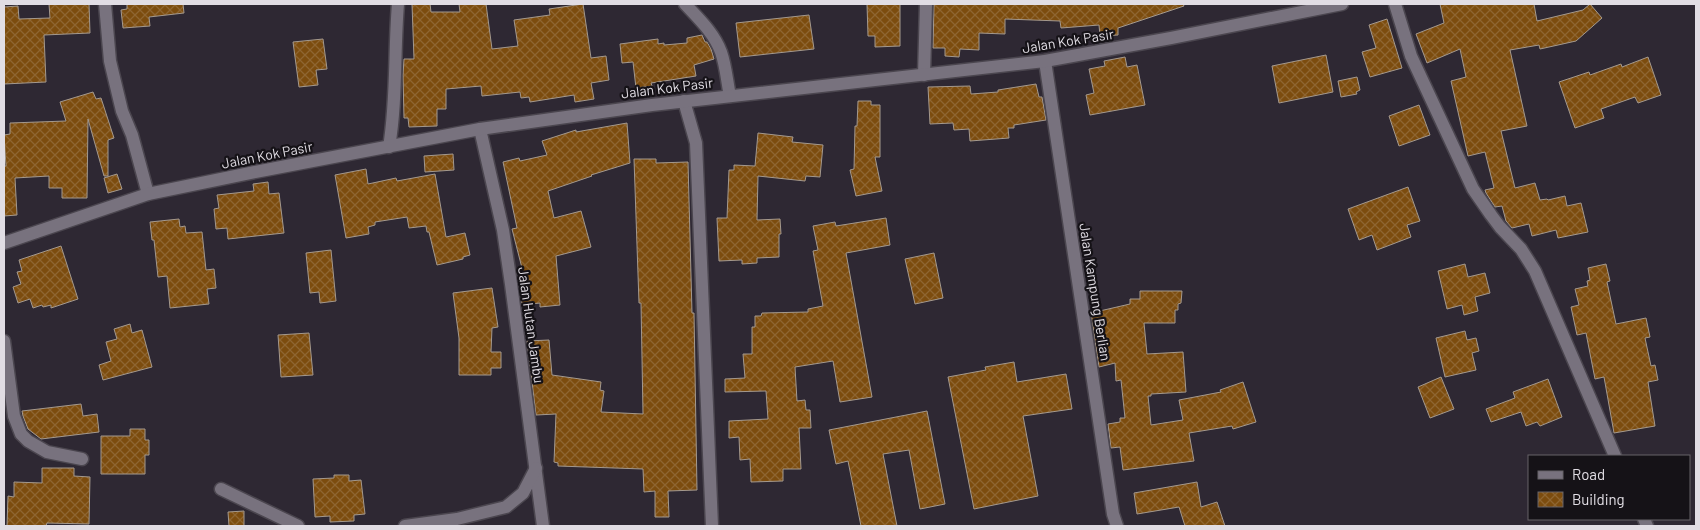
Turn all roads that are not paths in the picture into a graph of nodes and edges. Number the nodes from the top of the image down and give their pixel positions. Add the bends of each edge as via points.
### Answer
1 (105, 4) edge
2 (398, 4) edge
3 (685, 4) edge
4 (926, 4) edge
5 (1342, 4) edge
6 (1395, 4) edge
7 (1045, 61) junction
8 (924, 75) junction
9 (730, 96) junction
10 (684, 101) junction
11 (480, 129) junction
12 (389, 147) junction
13 (148, 194) junction
14 (4, 246) edge
15 (4, 341) edge
16 (1615, 455) edge
17 (82, 459) dead end
18 (536, 468) junction
19 (221, 489) dead end
20 (298, 526) edge
21 (405, 526) edge
22 (543, 526) edge
23 (712, 526) edge
24 (1117, 526) edge

1 - 13 street via 110,61
2 - 12 street
3 - 9 street via 704,24 721,53
4 - 8 street
5 - 7 street, Jalan Kok Pasir
6 - 16 street via 1411,56 1473,189 1535,271
7 - 8 street, Jalan Kok Pasir
7 - 24 street, Jalan Kampung Berlian
8 - 9 street, Jalan Kok Pasir
9 - 10 street, Jalan Kok Pasir
10 - 11 street, Jalan Kok Pasir
10 - 23 street via 696,143
11 - 12 street, Jalan Kok Pasir
11 - 18 street, Jalan Hutan Jambu via 504,239
12 - 13 street, Jalan Kok Pasir
13 - 14 street, Jalan Kok Pasir
15 - 17 street via 14,416 21,434 47,452
18 - 21 street via 523,493 506,507 457,519
18 - 22 street, Jalan Hutan Jambu
19 - 20 street

